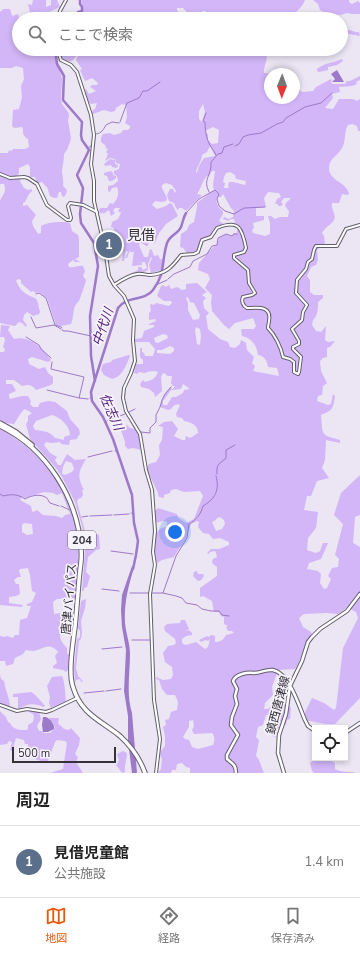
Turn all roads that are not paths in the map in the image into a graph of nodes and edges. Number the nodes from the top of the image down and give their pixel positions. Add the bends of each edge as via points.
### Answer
1 (66, 0) edge
2 (60, 12) edge
3 (60, 56) edge
4 (0, 174) edge
5 (98, 212) junction
6 (360, 226) edge
7 (114, 285) junction
8 (0, 425) edge
9 (360, 594) edge
10 (290, 686) junction
11 (77, 698) junction
12 (0, 705) edge
13 (360, 723) edge
14 (312, 729) edge
15 (348, 731) edge
16 (145, 773) edge
17 (156, 773) edge
18 (236, 773) edge
19 (284, 773) edge

1 - 2 street
3 - 5 street via 77,72 93,123 92,169 94,201
4 - 5 street via 10,178 28,178 37,184 47,205 67,220 71,218 68,208 72,203
5 - 7 street via 109,276
6 - 7 street via 346,229 337,246 316,246 312,259 296,282 296,293 307,305 302,320 292,329 299,340 292,349 301,357 298,374 294,374 294,362 283,357 274,333 268,328 269,318 266,310 248,308 242,301 243,297 255,293 249,283 248,270 234,258 234,255 244,252 246,248 242,234 235,224 217,228 211,237 202,240 198,252 181,255 173,267 153,274 136,274
7 - 17 street via 127,300 134,319 135,361 124,388 124,404 140,434 152,490 155,569 150,594 154,700 160,739
8 - 11 highway, 唐津バイパス / 204 via 31,447 56,474 76,521 82,551 71,675
9 - 10 main road, 鎮西唐津線 via 347,611 324,626 308,642
10 - 14 main road via 308,726
10 - 18 main road via 284,676 272,670 246,672 234,679 237,704 231,725 238,735 226,755 235,767
10 - 19 main road, 鎮西唐津線 via 278,742 278,756
11 - 12 street via 46,712 27,709 17,711
11 - 16 highway, 唐津バイパス / 204 via 90,715 125,741 137,756
13 - 15 main road

